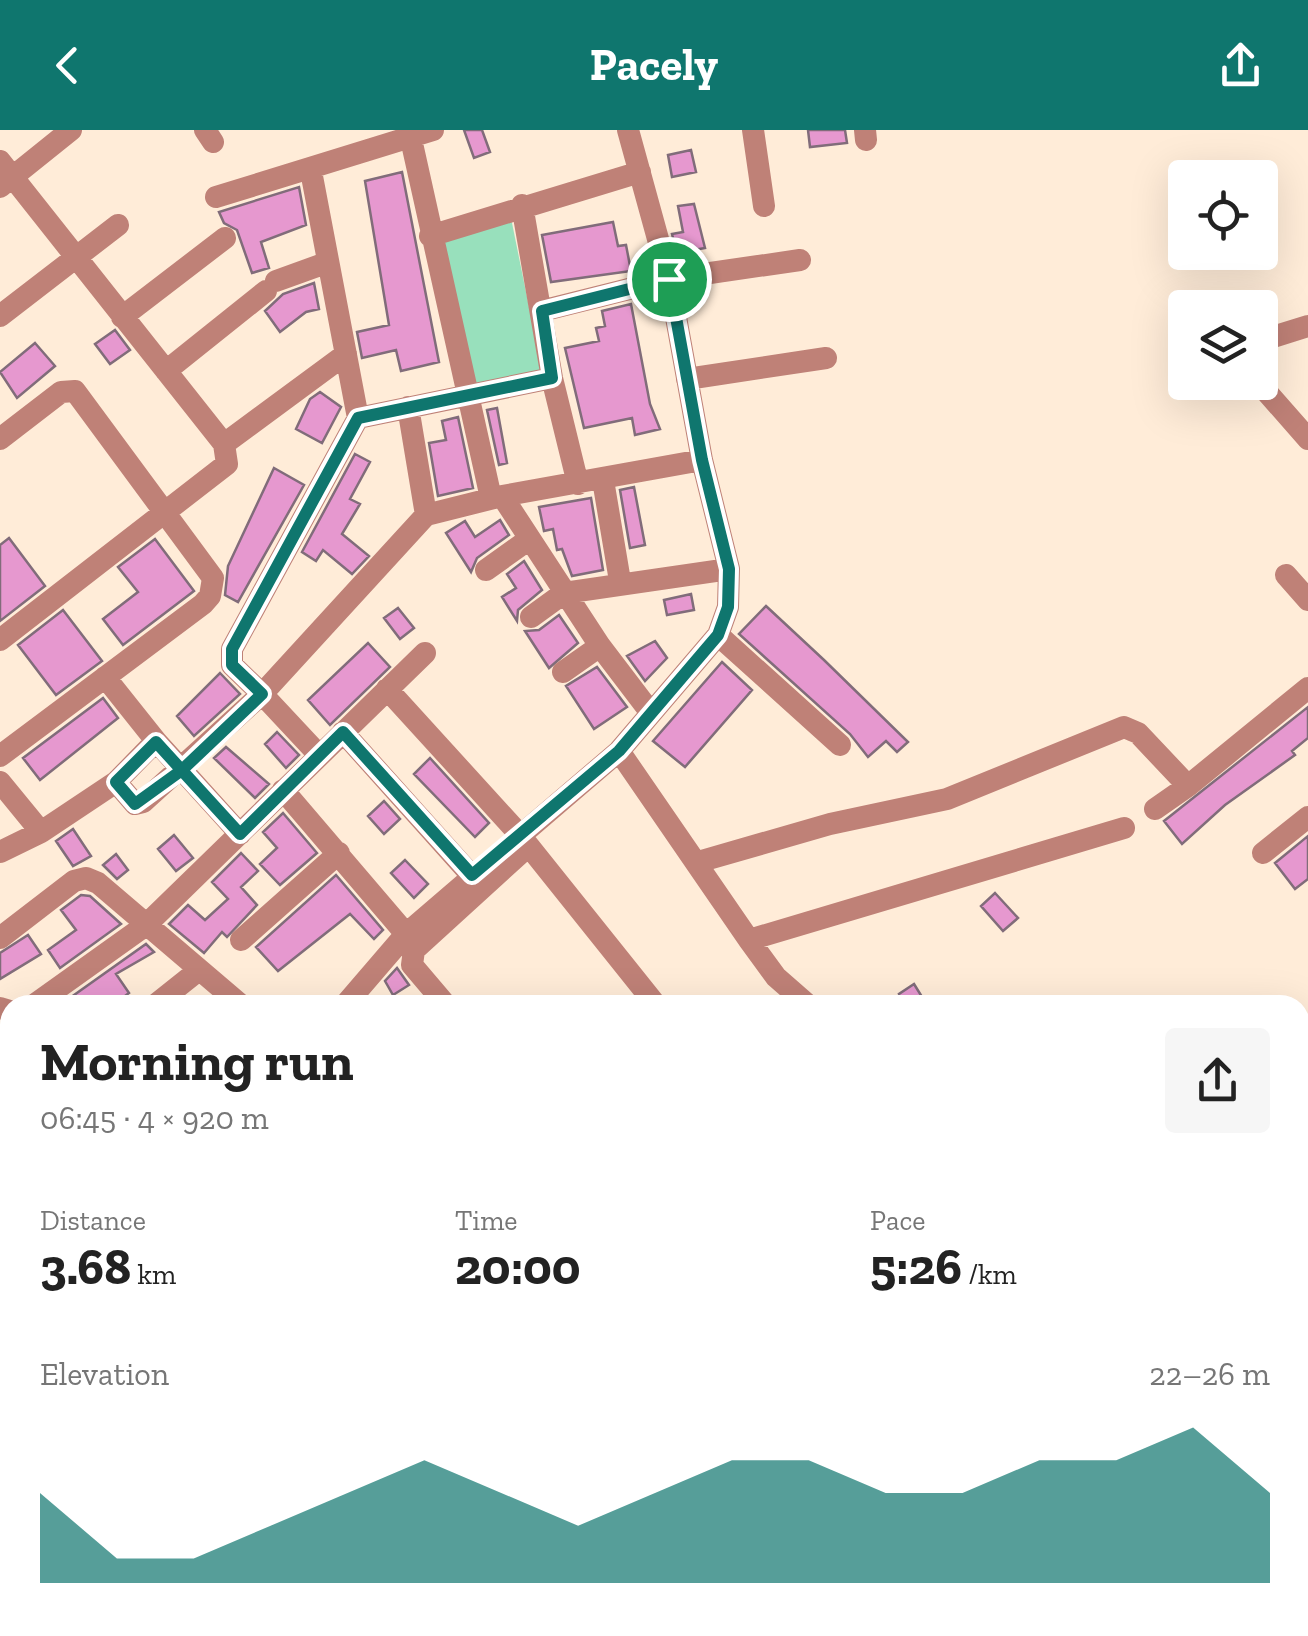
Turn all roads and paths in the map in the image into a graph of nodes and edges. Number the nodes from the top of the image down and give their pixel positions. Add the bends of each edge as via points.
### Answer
1 (72, 130) edge
2 (628, 130) edge
3 (753, 130) edge
4 (418, 133) edge
5 (311, 171) junction
6 (640, 172) junction
7 (4, 175) edge
8 (216, 197) dead end
9 (522, 205) junction
10 (764, 206) dead end
11 (118, 225) dead end
12 (430, 236) junction
13 (226, 238) dead end
14 (75, 259) junction
15 (800, 260) dead end
16 (326, 263) junction
17 (669, 279) junction
18 (542, 311) junction
19 (0, 316) edge
20 (122, 317) junction
21 (1308, 326) edge
22 (1278, 335) edge
23 (346, 354) junction
24 (826, 358) dead end
25 (166, 371) junction
26 (552, 378) junction
27 (687, 378) junction
28 (466, 395) junction
29 (1274, 400) edge
30 (408, 407) junction
31 (358, 418) junction
32 (0, 439) edge
33 (1308, 439) edge
34 (224, 444) junction
35 (702, 460) junction
36 (602, 480) junction
37 (578, 484) junction
38 (496, 497) junction
39 (163, 512) junction
40 (426, 516) junction
41 (528, 540) junction
42 (729, 569) junction
43 (486, 570) dead end
44 (1286, 575) dead end
45 (620, 581) junction
46 (564, 593) junction
47 (1308, 600) edge
48 (532, 617) dead end
49 (718, 635) junction
50 (0, 640) edge
51 (600, 646) junction
52 (426, 653) dead end
53 (562, 672) dead end
54 (105, 677) junction
55 (1308, 688) edge
56 (388, 689) junction
57 (262, 694) junction
58 (651, 713) junction
59 (343, 732) junction
60 (156, 742) junction
61 (840, 745) dead end
62 (619, 751) junction
63 (319, 755) junction
64 (0, 756) edge
65 (182, 770) junction
66 (0, 782) edge
67 (116, 782) junction
68 (1188, 786) junction
69 (283, 790) junction
70 (1154, 809) dead end
71 (1308, 816) edge
72 (1124, 828) dead end
73 (41, 832) junction
74 (240, 834) junction
75 (524, 840) junction
76 (0, 852) edge
77 (339, 853) junction
78 (1262, 853) dead end
79 (698, 862) junction
80 (472, 875) junction
81 (146, 925) junction
82 (406, 934) junction
83 (0, 938) edge
84 (241, 940) dead end
85 (748, 940) junction
86 (199, 970) junction
87 (48, 995) edge
88 (168, 995) edge
89 (228, 995) edge
90 (354, 995) edge
91 (438, 995) edge
92 (648, 995) edge
93 (797, 995) edge

1 - 7 street
2 - 6 street
3 - 10 street
4 - 5 street
4 - 12 street
5 - 8 street
5 - 16 street
6 - 9 street
6 - 17 street
7 - 14 street
9 - 12 street
9 - 18 street
11 - 14 street
12 - 28 street
13 - 20 street
14 - 19 street
14 - 20 street
15 - 17 street
16 - 23 street
16 - 25 street via 271,286
17 - 18 street
17 - 27 street
18 - 26 street
20 - 25 street
21 - 22 street
23 - 31 street
23 - 34 street
24 - 27 street
25 - 34 street
26 - 28 street
26 - 37 street
27 - 35 street
28 - 30 street
28 - 38 street
29 - 33 street
30 - 31 street
30 - 40 street
31 - 57 street via 232,649 232,665
32 - 39 street via 61,392 75,391
34 - 39 street via 228,464
35 - 36 street
35 - 42 street
36 - 37 street
36 - 45 street
37 - 38 street
38 - 40 street
38 - 41 street
39 - 50 street
39 - 54 street via 213,578 210,596
40 - 57 street
41 - 43 street
41 - 46 street
42 - 45 street
42 - 49 street via 728,607
44 - 47 street
45 - 46 street
46 - 48 street
46 - 51 street
49 - 58 street
49 - 61 street
51 - 53 street
51 - 58 street
52 - 56 street
54 - 60 street
54 - 64 street
55 - 68 street
56 - 59 street
56 - 75 street
57 - 63 street
57 - 65 street
58 - 62 street
59 - 63 street
59 - 80 street
60 - 65 street
60 - 67 street
62 - 75 street
62 - 79 street
63 - 69 street
65 - 67 street via 135,804
65 - 74 street
66 - 73 street
67 - 73 street
68 - 70 street
68 - 79 street via 1138,733 1116,728 947,799
69 - 74 street
69 - 77 street
71 - 78 street
72 - 85 street
73 - 76 street
74 - 81 street
75 - 80 street
75 - 91 street via 414,950 412,965
75 - 92 street
77 - 82 street
77 - 84 street
79 - 85 street
80 - 82 street
81 - 83 street via 86,878
81 - 86 street
81 - 87 street
82 - 90 street
85 - 93 street
86 - 88 street
86 - 89 street

